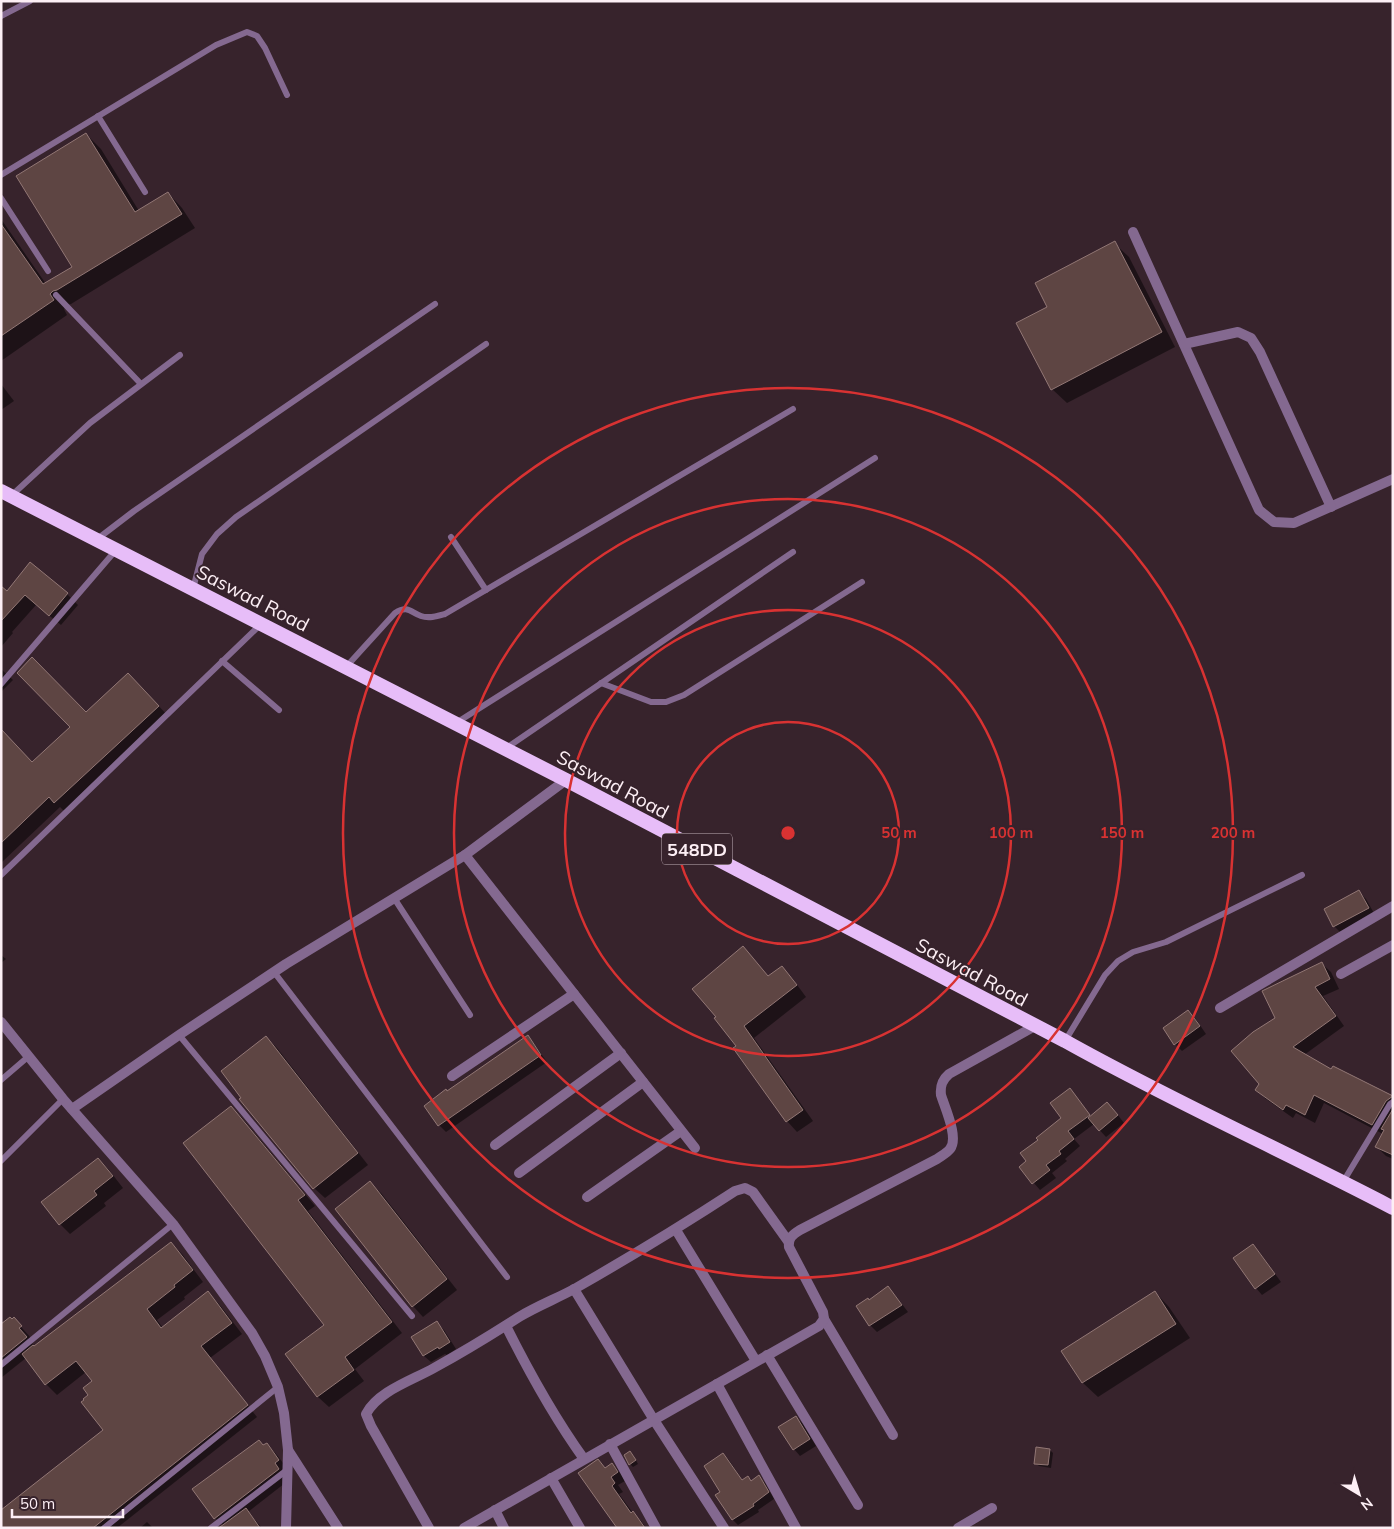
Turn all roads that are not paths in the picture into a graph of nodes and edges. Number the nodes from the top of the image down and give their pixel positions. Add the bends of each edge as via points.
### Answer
1 (30, 1) edge
2 (1, 16) edge
3 (287, 95) dead end
4 (98, 116) junction
5 (1, 175) edge
6 (145, 192) dead end
7 (1, 198) edge
8 (1133, 232) dead end
9 (48, 271) dead end
10 (56, 295) dead end
11 (435, 304) dead end
12 (486, 344) dead end
13 (1184, 344) junction
14 (180, 355) dead end
15 (141, 384) junction
16 (793, 409) dead end
17 (875, 458) dead end
18 (1393, 479) edge
19 (6, 494) edge
20 (1331, 507) junction
21 (451, 537) dead end
22 (96, 540) junction
23 (116, 550) junction
24 (793, 552) dead end
25 (862, 582) dead end
26 (193, 589) junction
27 (486, 590) junction
28 (261, 624) junction
29 (222, 661) junction
30 (346, 667) junction
31 (601, 683) junction
32 (1, 684) edge
33 (279, 710) dead end
34 (456, 723) junction
35 (505, 749) junction
36 (566, 780) junction
37 (465, 855) junction
38 (1, 875) edge
39 (1302, 875) dead end
40 (394, 898) junction
41 (1393, 906) edge
42 (1393, 946) edge
43 (274, 972) junction
44 (1341, 974) dead end
45 (574, 994) junction
46 (1220, 1008) dead end
47 (470, 1015) dead end
48 (1, 1022) edge
49 (1035, 1026) junction
50 (179, 1035) junction
51 (1065, 1041) junction
52 (620, 1053) junction
53 (29, 1056) junction
54 (452, 1076) dead end
55 (1, 1080) edge
56 (643, 1082) junction
57 (63, 1099) junction
58 (1393, 1102) edge
59 (72, 1109) junction
60 (681, 1130) junction
61 (495, 1145) dead end
62 (695, 1148) dead end
63 (1, 1161) edge
64 (519, 1173) dead end
65 (1343, 1182) junction
66 (587, 1197) dead end
67 (1393, 1208) edge
68 (173, 1224) junction
69 (676, 1230) junction
70 (788, 1242) junction
71 (507, 1277) dead end
72 (574, 1289) junction
73 (412, 1316) dead end
74 (824, 1319) junction
75 (506, 1326) junction
76 (767, 1355) junction
77 (756, 1361) junction
78 (1, 1365) edge
79 (716, 1384) junction
80 (278, 1387) junction
81 (654, 1420) junction
82 (893, 1435) dead end
83 (610, 1444) junction
84 (288, 1450) junction
85 (584, 1459) junction
86 (287, 1470) junction
87 (551, 1478) junction
88 (858, 1504) dead end
89 (992, 1508) dead end
90 (495, 1510) junction
91 (104, 1528) edge
92 (211, 1528) edge
93 (286, 1528) edge
94 (338, 1528) edge
95 (430, 1528) edge
96 (464, 1528) edge
97 (504, 1528) edge
98 (580, 1528) edge
99 (656, 1528) edge
100 (724, 1528) edge
101 (796, 1528) edge
102 (958, 1528) edge

1 - 2 lane
3 - 4 lane via 265,48 257,36 247,32 216,44
4 - 5 lane
4 - 6 lane
7 - 9 lane
8 - 13 street
10 - 15 lane
11 - 22 lane
12 - 26 lane via 236,517 202,554
13 - 20 street via 1238,332 1251,338
13 - 20 street via 1259,510 1274,522 1294,523
14 - 15 lane
15 - 19 lane
16 - 27 lane
17 - 34 lane
18 - 20 street
19 - 22 highway, Saswad Road / 548DD
21 - 27 lane
22 - 23 highway, Saswad Road / 548DD
23 - 26 highway, Saswad Road / 548DD
23 - 32 lane
24 - 31 lane
25 - 31 lane via 684,695 666,702 651,702
26 - 28 highway, Saswad Road / 548DD
27 - 30 lane via 446,614 433,617 422,617 402,609
28 - 29 lane
28 - 30 highway, Saswad Road / 548DD
29 - 33 lane
29 - 38 lane
30 - 34 highway, Saswad Road / 548DD
31 - 35 lane
34 - 35 highway, Saswad Road / 548DD
35 - 36 highway, Saswad Road / 548DD
36 - 37 street
36 - 49 highway, Saswad Road / 548DD
37 - 40 street
37 - 45 street
39 - 51 lane via 1166,942 1133,952 1118,961 1105,974
40 - 43 street
40 - 47 lane
41 - 46 street
42 - 44 street
43 - 50 street
43 - 71 lane
45 - 52 street
45 - 54 street
48 - 53 street
49 - 51 highway, Saswad Road / 548DD
49 - 70 street via 944,1078 940,1089 953,1133 951,1148 945,1154 800,1230
50 - 59 street
50 - 73 lane
51 - 65 highway, Saswad Road / 548DD via 1116,1070
52 - 56 street
52 - 61 street
53 - 55 lane
53 - 57 street
56 - 60 street
56 - 64 street
57 - 59 street
57 - 63 lane
58 - 65 lane
59 - 68 street
60 - 62 street
60 - 66 street
65 - 67 highway, Saswad Road / 548DD
68 - 78 lane
68 - 80 street via 252,1333
69 - 70 street via 735,1191 745,1188 753,1192
69 - 72 street
69 - 77 street
70 - 74 street
72 - 75 street
72 - 81 street
74 - 76 street via 818,1326
74 - 82 street
75 - 85 street via 544,1399
75 - 95 street via 385,1394 371,1405 366,1414
76 - 77 street
76 - 88 street
77 - 79 street
79 - 81 street
79 - 101 street
80 - 84 street
80 - 91 lane
81 - 83 street
81 - 100 street
83 - 85 street
83 - 99 street
84 - 86 street
84 - 94 street
85 - 87 street
86 - 92 lane
86 - 93 street
87 - 90 street
87 - 98 street
89 - 102 street
90 - 96 street
90 - 97 street

